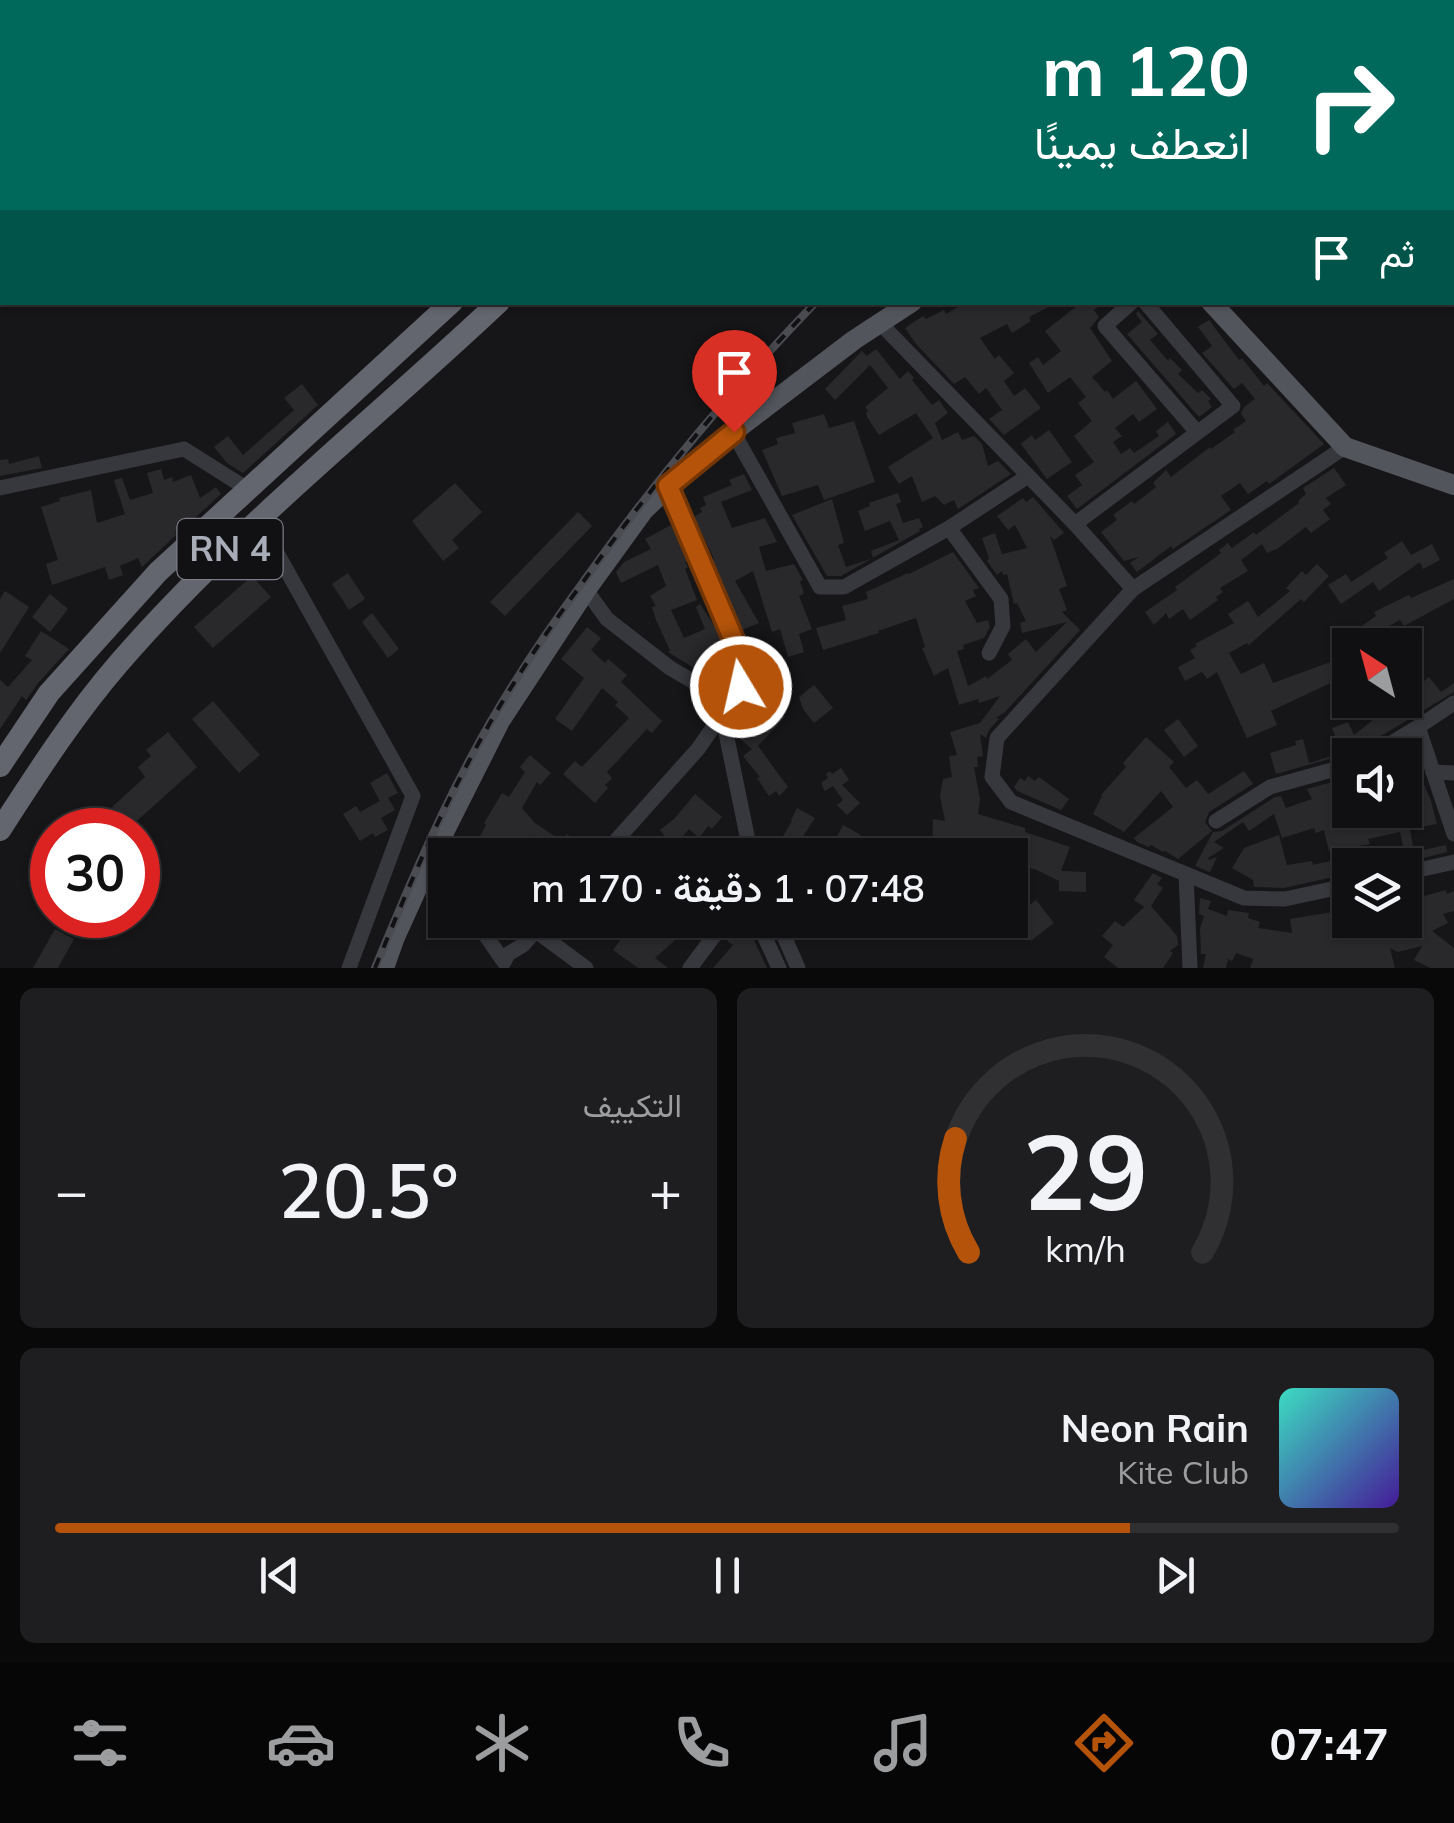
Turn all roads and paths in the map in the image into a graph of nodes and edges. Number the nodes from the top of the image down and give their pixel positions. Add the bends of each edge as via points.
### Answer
1 (449, 305) edge
2 (496, 305) edge
3 (907, 305) edge
4 (1128, 305) edge
5 (1148, 305) edge
6 (1214, 305) edge
7 (880, 322) junction
8 (734, 432) junction
9 (1197, 432) junction
10 (1345, 447) junction
11 (1028, 476) junction
12 (1454, 485) edge
13 (668, 486) junction
14 (0, 488) edge
15 (250, 490) junction
16 (259, 521) junction
17 (1074, 524) junction
18 (949, 528) junction
19 (1133, 589) junction
20 (586, 590) junction
21 (989, 652) dead end
22 (1454, 703) edge
23 (722, 714) junction
24 (1418, 728) junction
25 (1401, 738) edge
26 (3, 755) edge
27 (1332, 770) edge
28 (1433, 772) junction
29 (1454, 773) edge
30 (1216, 821) dead end
31 (0, 830) edge
32 (1454, 834) edge
33 (451, 838) edge
34 (618, 838) edge
35 (748, 838) edge
36 (1454, 862) edge
37 (1422, 869) edge
38 (1186, 874) junction
39 (428, 885) edge
40 (1332, 889) edge
41 (488, 938) edge
42 (529, 938) edge
43 (554, 938) edge
44 (712, 938) edge
45 (765, 938) edge
46 (785, 938) edge
47 (507, 965) edge
48 (349, 968) edge
49 (384, 968) edge
50 (586, 968) edge
51 (690, 968) edge
52 (779, 968) edge
53 (798, 968) edge
54 (1190, 968) edge

1 - 15 highway, RN 4
2 - 16 highway, RN 4
3 - 7 main road
4 - 9 street via 1104,326
5 - 9 street via 1232,406
6 - 10 main road
7 - 8 main road
7 - 11 street
8 - 13 main road
8 - 18 street via 820,587 844,587
9 - 17 street
10 - 12 main road
10 - 19 street
11 - 17 street
11 - 18 street
13 - 20 main road
13 - 23 street via 744,664 741,687
14 - 15 street via 184,449
15 - 26 highway, RN 4 via 158,572
16 - 31 highway, RN 4 via 118,664
16 - 48 street via 412,796
17 - 19 street
18 - 21 street via 1001,598 1003,626
19 - 38 street via 997,738 992,777 1012,802
20 - 23 street via 607,619 701,686
20 - 33 main road via 500,720
22 - 24 street
23 - 34 street
23 - 35 street
24 - 25 street
24 - 28 street
27 - 30 street via 1270,788
28 - 29 street
28 - 32 street
36 - 37 street
38 - 40 street via 1244,898 1285,899
38 - 54 street
39 - 49 main road via 395,936
41 - 47 street
42 - 47 street via 508,954
43 - 50 street
44 - 51 street
45 - 52 street
46 - 53 street

